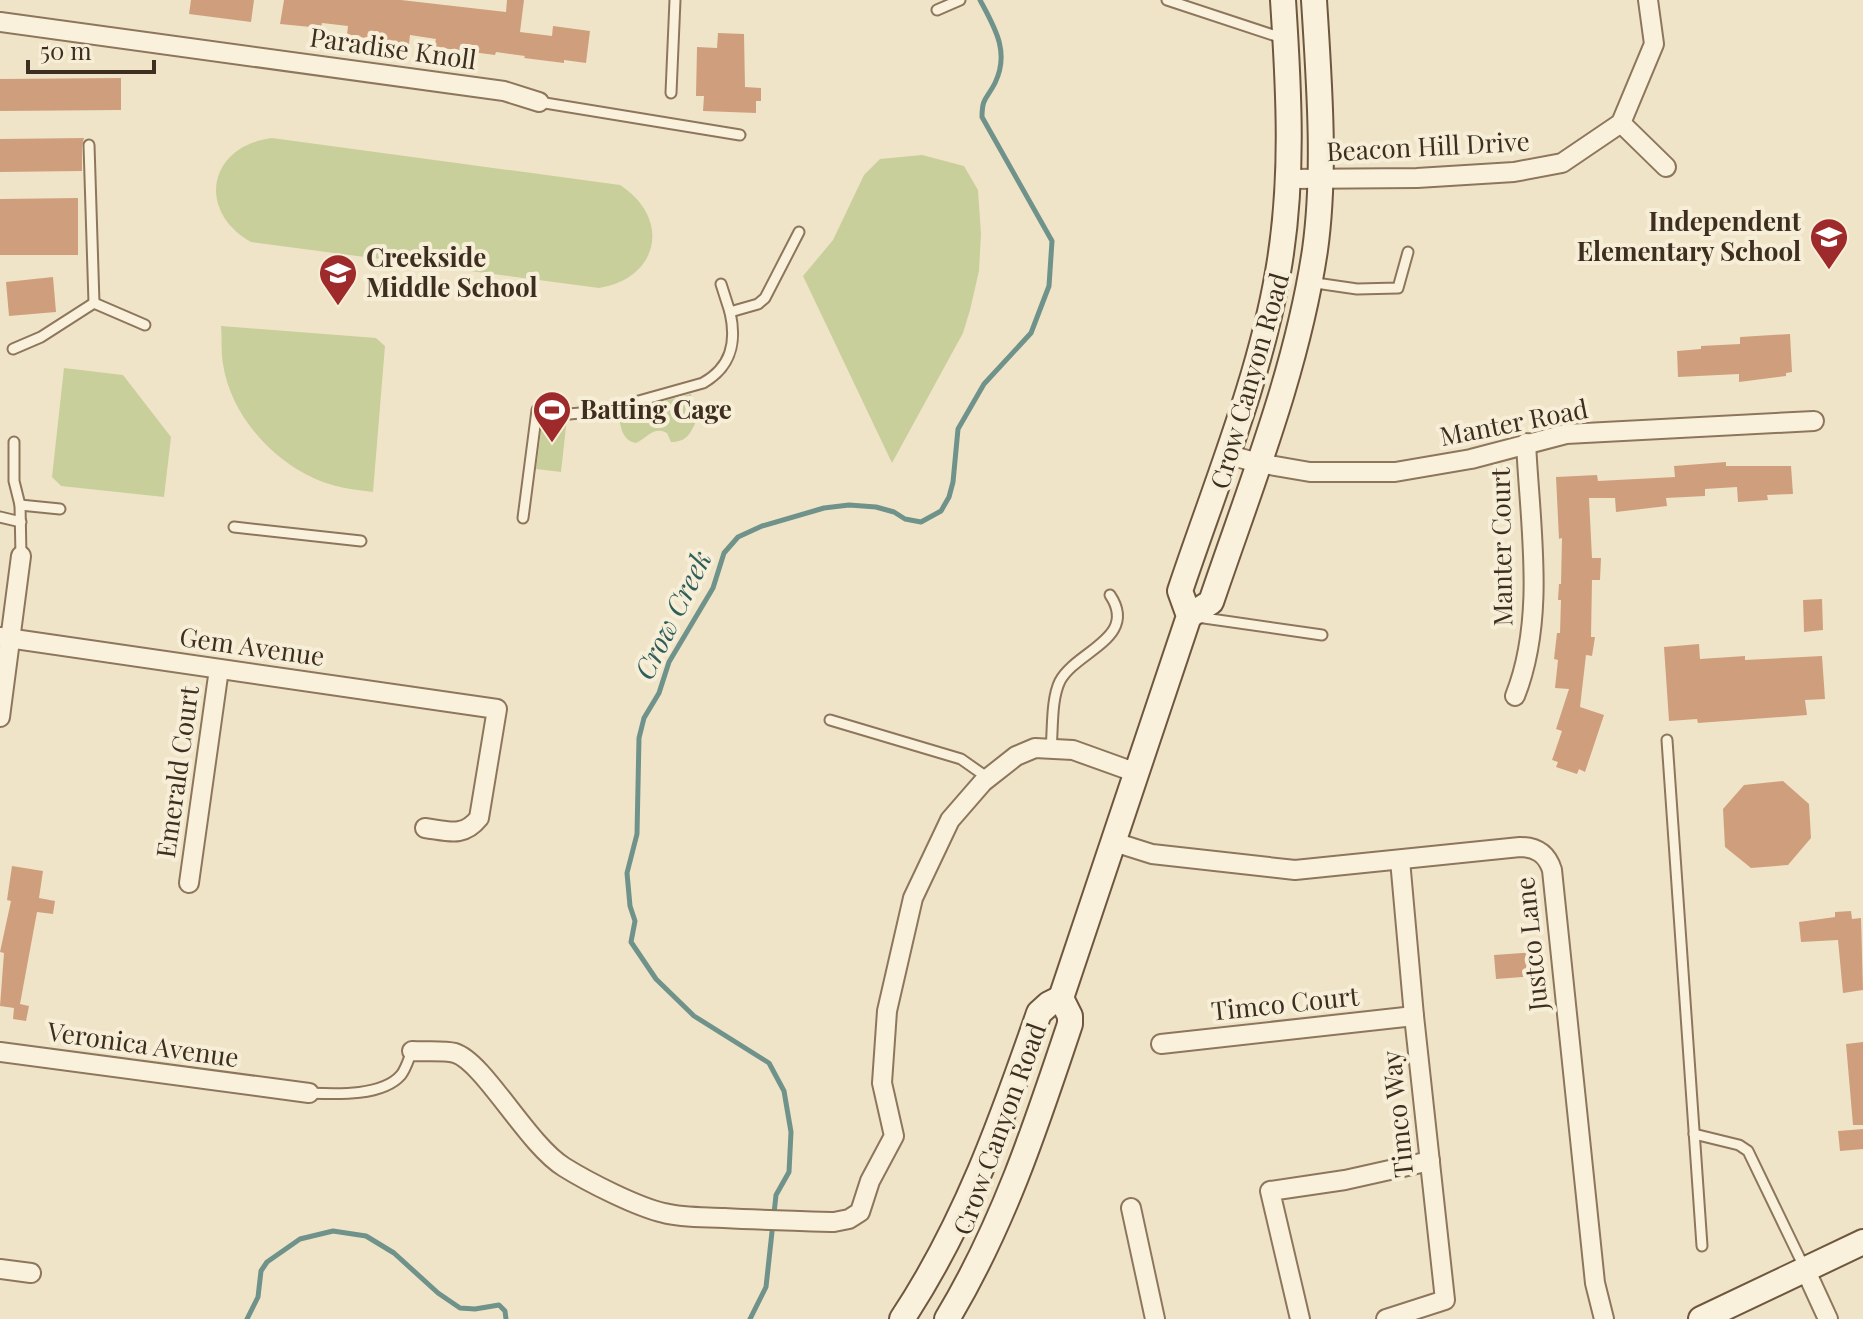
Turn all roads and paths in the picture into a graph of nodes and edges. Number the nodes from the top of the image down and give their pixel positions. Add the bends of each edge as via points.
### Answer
1 (675, 0) edge
2 (958, 0) edge
3 (1167, 0) edge
4 (1283, 0) edge
5 (1314, 0) edge
6 (1648, 0) edge
7 (937, 10) dead end
8 (0, 22) edge
9 (1285, 39) junction
10 (671, 93) dead end
11 (539, 102) joint
12 (1621, 123) junction
13 (740, 135) dead end
14 (89, 145) dead end
15 (1666, 167) dead end
16 (1288, 179) junction
17 (1321, 180) junction
18 (799, 232) dead end
19 (1408, 252) dead end
20 (1309, 282) junction
21 (721, 284) dead end
22 (94, 303) junction
23 (730, 312) junction
24 (145, 325) dead end
25 (13, 349) dead end
26 (1814, 421) dead end
27 (14, 442) dead end
28 (1526, 443) junction
29 (1226, 454) junction
30 (1258, 463) junction
31 (20, 505) junction
32 (60, 509) dead end
33 (0, 517) edge
34 (523, 518) dead end
35 (21, 522) junction
36 (234, 527) dead end
37 (361, 541) dead end
38 (21, 556) joint
39 (1110, 595) dead end
40 (1189, 616) junction
41 (1322, 635) dead end
42 (6, 638) edge
43 (219, 669) junction
44 (1515, 696) dead end
45 (0, 717) edge
46 (830, 720) dead end
47 (1667, 740) dead end
48 (1051, 749) junction
49 (1137, 773) junction
50 (988, 778) junction
51 (425, 828) dead end
52 (1114, 842) junction
53 (1400, 860) junction
54 (189, 883) dead end
55 (1061, 998) junction
56 (1414, 1016) junction
57 (1161, 1044) dead end
58 (412, 1051) joint
59 (0, 1052) edge
60 (309, 1093) joint
61 (1694, 1134) junction
62 (1430, 1161) junction
63 (1131, 1208) dead end
64 (1863, 1242) edge
65 (1702, 1246) dead end
66 (0, 1269) edge
67 (1805, 1269) junction
68 (31, 1273) dead end
69 (902, 1319) edge
70 (947, 1319) edge
71 (1155, 1319) edge
72 (1300, 1319) edge
73 (1386, 1319) edge
74 (1604, 1319) edge
75 (1701, 1319) edge
76 (1828, 1319) edge

1 - 10 lane
2 - 7 lane
3 - 9 lane
4 - 9 main road, Crow Canyon Road
5 - 17 main road, Crow Canyon Road
6 - 12 street via 1654,44
8 - 11 street, Paradise Knoll via 504,91
9 - 16 main road, Crow Canyon Road
11 - 13 lane
12 - 15 street
12 - 17 street, Beacon Hill Drive via 1562,163 1417,178
14 - 22 lane
16 - 17 street, Beacon Hill Drive
16 - 29 main road, Crow Canyon Road via 1271,309
17 - 20 main road, Crow Canyon Road
18 - 23 lane via 765,298
19 - 20 lane via 1398,288
20 - 30 main road, Crow Canyon Road
21 - 23 lane
22 - 24 lane
22 - 25 lane
23 - 34 lane via 735,340 731,353 716,376 703,383 603,411 537,410
26 - 28 street, Manter Road via 1566,434
27 - 31 lane
28 - 30 street, Manter Road via 1395,472 1310,472
28 - 44 street, Manter Court via 1534,592 1526,668
29 - 30 street, Manter Road
29 - 40 main road, Crow Canyon Road via 1180,591
30 - 40 main road, Crow Canyon Road via 1211,602
31 - 32 lane
31 - 35 lane
33 - 35 lane
35 - 38 lane
36 - 37 lane
38 - 42 street
39 - 48 lane via 1118,620 1113,632 1059,683
40 - 41 lane
40 - 49 main road, Crow Canyon Road
42 - 43 street, Gem Avenue
42 - 45 street
43 - 51 street, Gem Avenue via 497,709 479,818 470,829 457,832
43 - 54 street, Emerald Court
46 - 50 lane via 961,759
47 - 61 lane
48 - 49 street via 1073,750
48 - 50 street via 1035,748 1016,756
49 - 52 main road, Crow Canyon Road
50 - 58 street via 950,820 913,898 886,1025 882,1083 894,1136 860,1212 849,1219 661,1213 573,1172 541,1150 480,1074 455,1053
52 - 53 street, Justco Lane via 1152,854 1275,869
52 - 55 main road, Crow Canyon Road
53 - 56 street, Timco Way
53 - 74 street, Justco Lane via 1526,847 1550,863 1595,1283
55 - 69 main road, Crow Canyon Road via 1039,1013 976,1184
55 - 70 main road, Crow Canyon Road via 1070,1024 1030,1143 990,1243
56 - 57 street, Timco Court
56 - 62 street, Timco Way
58 - 60 lane via 401,1076 375,1090
59 - 60 street, Veronica Avenue
61 - 65 lane
61 - 67 lane via 1748,1151
62 - 72 street via 1270,1191
62 - 73 street, Timco Way via 1445,1300
63 - 71 street
64 - 67 main road
66 - 68 street
67 - 75 main road
67 - 76 street

